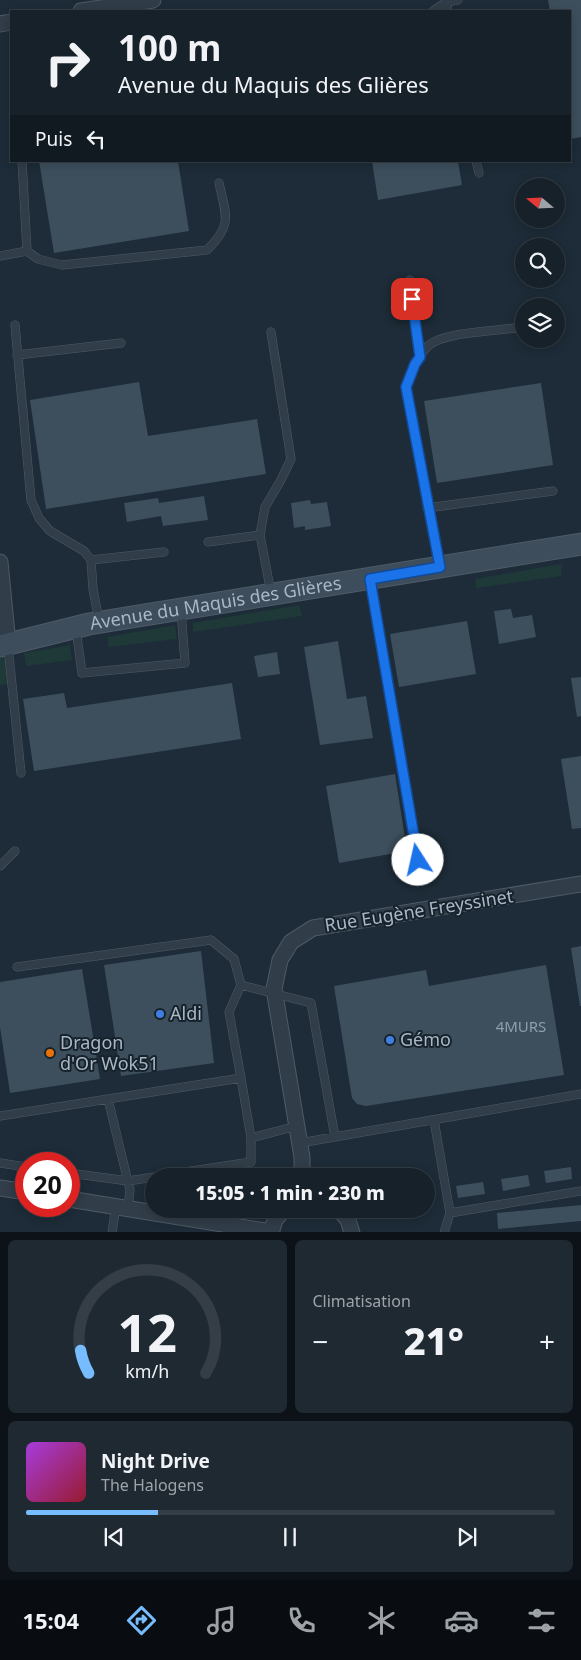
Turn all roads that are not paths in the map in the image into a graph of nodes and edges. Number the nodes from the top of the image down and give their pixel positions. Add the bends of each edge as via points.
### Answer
1 (153, 0) edge
2 (458, 0) edge
3 (446, 1) edge
4 (106, 4) edge
5 (85, 10) edge
6 (434, 10) edge
7 (22, 162) edge
8 (476, 162) edge
9 (479, 173) dead end
10 (219, 183) dead end
11 (27, 251) junction
12 (0, 256) edge
13 (410, 280) dead end
14 (15, 325) dead end
15 (515, 328) dead end
16 (272, 332) dead end
17 (121, 343) dead end
18 (18, 355) junction
19 (420, 357) junction
20 (553, 490) dead end
21 (427, 508) junction
22 (260, 535) junction
23 (208, 542) dead end
24 (581, 544) edge
25 (164, 552) dead end
26 (91, 560) junction
27 (0, 562) edge
28 (440, 567) junction
29 (370, 579) junction
30 (271, 595) junction
31 (181, 610) junction
32 (100, 623) junction
33 (76, 628) junction
34 (4, 646) edge
35 (21, 774) dead end
36 (15, 851) dead end
37 (418, 860) dead end
38 (0, 866) edge
39 (581, 884) edge
40 (16, 968) dead end
41 (240, 985) junction
42 (275, 995) junction
43 (241, 1078) junction
44 (581, 1094) edge
45 (108, 1099) junction
46 (0, 1116) edge
47 (434, 1120) junction
48 (297, 1126) junction
49 (335, 1137) junction
50 (251, 1138) junction
51 (300, 1143) junction
52 (0, 1163) edge
53 (15, 1165) edge
54 (212, 1168) edge
55 (302, 1168) edge
56 (80, 1174) edge
57 (145, 1178) edge
58 (128, 1181) junction
59 (0, 1188) edge
60 (15, 1190) edge
61 (581, 1191) edge
62 (80, 1201) edge
63 (122, 1207) junction
64 (450, 1213) junction
65 (277, 1218) edge
66 (346, 1218) edge
67 (112, 1232) edge
68 (271, 1232) edge
69 (352, 1232) edge
70 (444, 1232) edge

1 - 4 street
2 - 3 lane
3 - 6 lane
4 - 5 street
7 - 11 lane
8 - 9 lane
10 - 11 lane via 227,220 219,238 207,250 62,265 38,259
11 - 12 lane
13 - 19 lane
14 - 18 lane
15 - 19 lane via 440,339 428,346
16 - 22 lane via 290,459 265,507
17 - 18 lane
18 - 26 lane via 31,500 39,518 50,531 84,551
19 - 21 lane via 406,387
20 - 21 lane
21 - 28 lane
22 - 23 lane
22 - 30 lane
24 - 28 main road, Avenue du Maquis des Glières
25 - 26 lane
26 - 32 lane
27 - 34 street
28 - 29 main road, Avenue du Maquis des Glières
29 - 30 main road, Avenue du Maquis des Glières
29 - 37 lane
30 - 31 main road, Avenue du Maquis des Glières
31 - 32 main road, Avenue du Maquis des Glières
31 - 33 lane via 185,663 82,673
32 - 33 main road, Avenue du Maquis des Glières
33 - 34 main road, Avenue du Maquis des Glières
34 - 35 lane
36 - 38 lane
39 - 42 street, Rue Eugène Freyssinet via 313,928 291,942 280,960
40 - 41 lane via 211,940 234,958
41 - 42 lane
41 - 43 lane via 229,1012
42 - 48 street, Rue Eugène Freyssinet
42 - 49 lane via 311,1003
43 - 45 lane
43 - 50 lane
44 - 47 lane
45 - 46 lane
45 - 58 lane
47 - 49 lane
47 - 64 lane
48 - 50 lane
48 - 51 street, Rue Eugène Freyssinet
49 - 51 lane
50 - 54 lane via 251,1162
51 - 55 street, Rue Eugène Freyssinet
52 - 53 lane
56 - 58 lane
57 - 58 lane
58 - 63 lane via 130,1190
59 - 60 street
61 - 64 lane
62 - 63 street
63 - 67 lane
63 - 68 street
64 - 70 lane
65 - 68 street
66 - 69 street

